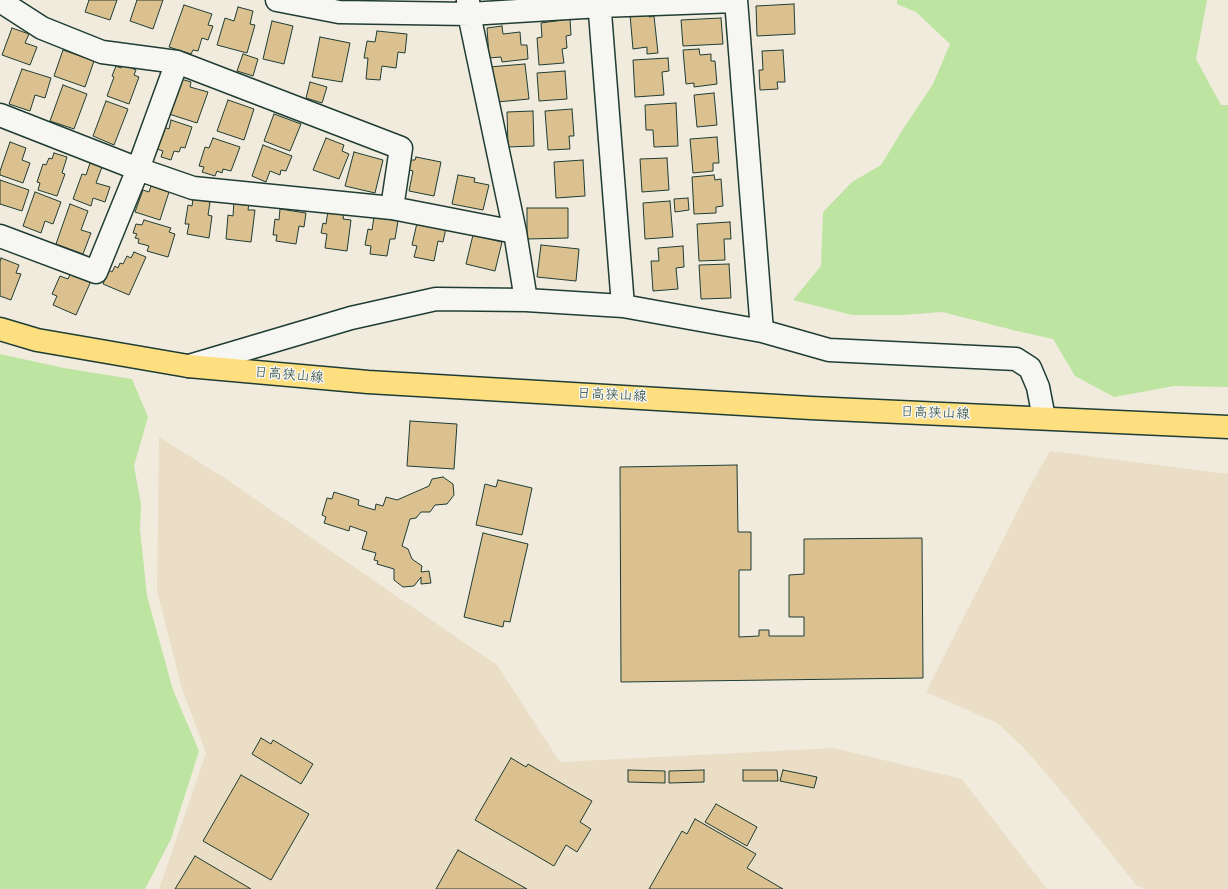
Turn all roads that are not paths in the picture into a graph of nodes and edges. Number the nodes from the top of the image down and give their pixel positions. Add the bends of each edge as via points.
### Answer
1 (277, 0) edge
2 (736, 0) edge
3 (0, 1) edge
4 (599, 3) edge
5 (469, 7) edge
6 (176, 62) junction
7 (0, 115) edge
8 (138, 169) junction
9 (392, 208) junction
10 (515, 232) junction
11 (0, 236) edge
12 (526, 300) junction
13 (623, 306) junction
14 (0, 329) edge
15 (762, 331) junction
16 (188, 366) junction
17 (1044, 418) junction
18 (1228, 427) edge

1 - 5 street via 339,12
2 - 4 street
2 - 15 street
3 - 6 street via 42,28 102,52
4 - 5 street
4 - 13 street
5 - 10 street
6 - 8 street
6 - 9 street via 401,148
7 - 8 street
8 - 9 street via 193,188
8 - 11 street via 96,272
9 - 10 street
10 - 12 street
12 - 13 street
12 - 16 street via 436,300 351,318
13 - 15 street
14 - 16 main road, 日高狭山線 via 37,340
15 - 17 street via 829,350 1016,359 1030,368 1038,388
16 - 17 main road, 日高狭山線 via 368,382 811,408
17 - 18 main road, 日高狭山線

